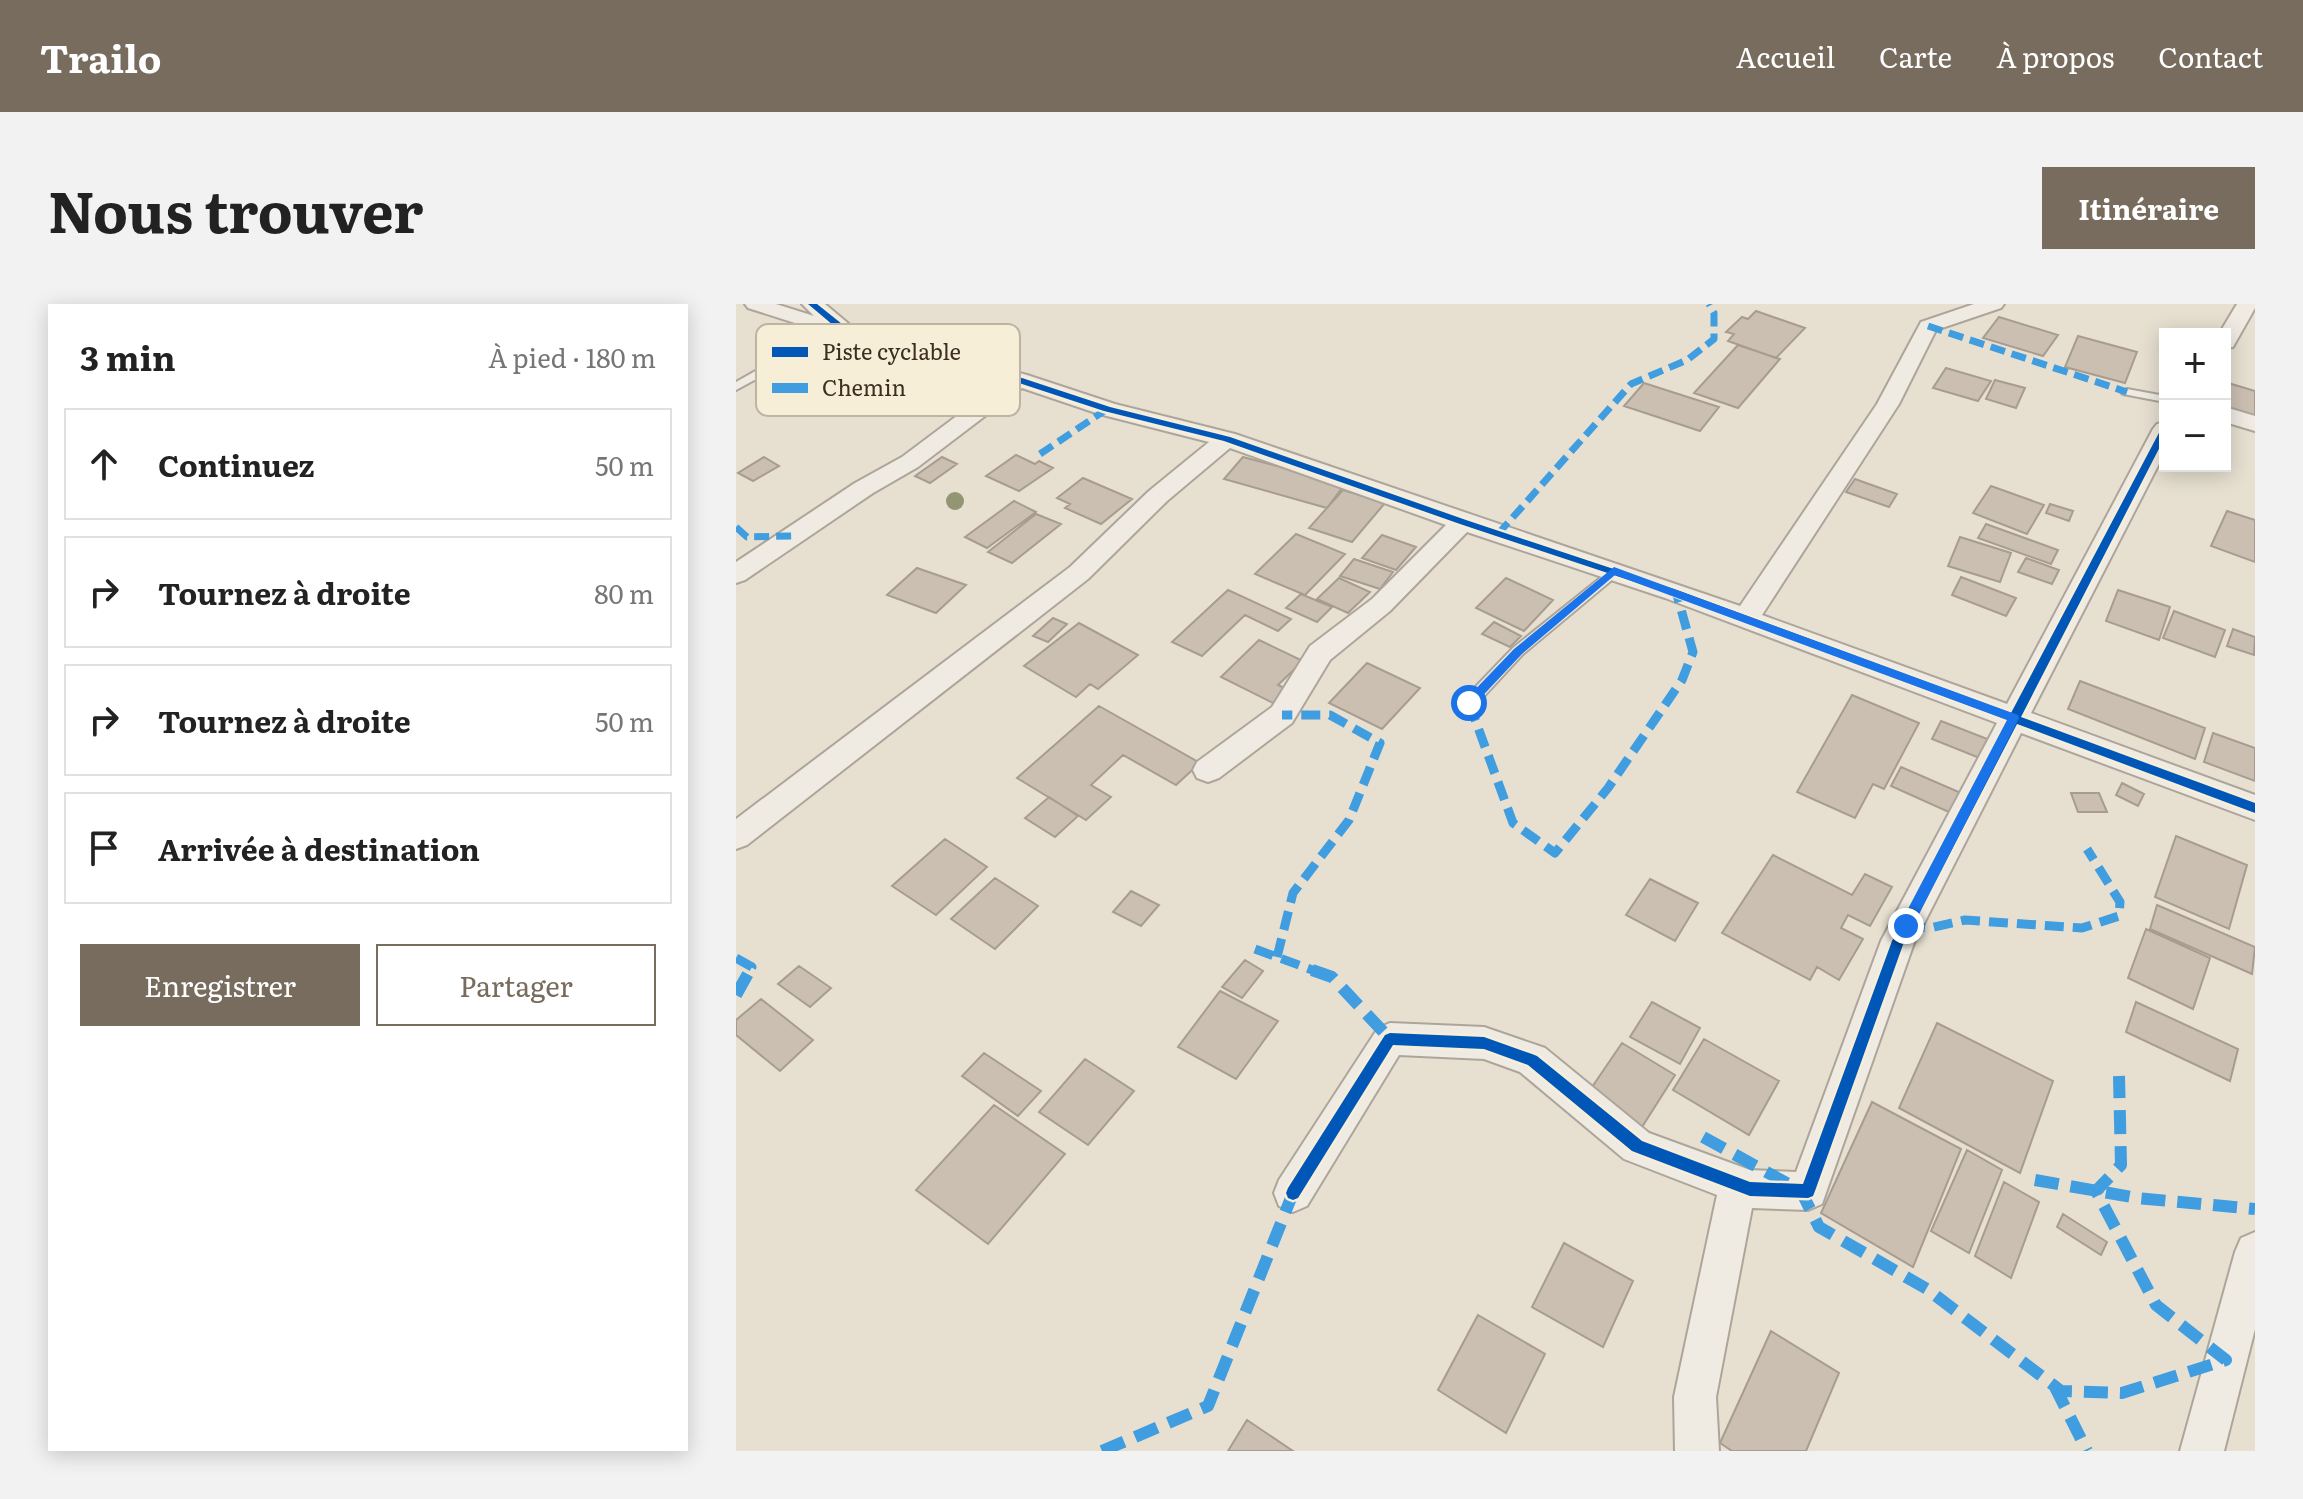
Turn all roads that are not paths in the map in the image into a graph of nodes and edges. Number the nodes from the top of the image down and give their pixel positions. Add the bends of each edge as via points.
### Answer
1 (755, 304) edge
2 (812, 304) edge
3 (1994, 304) edge
4 (2247, 304) edge
5 (818, 324) edge
6 (837, 324) edge
7 (2231, 332) edge
8 (756, 375) edge
9 (1020, 380) edge
10 (736, 387) edge
11 (2127, 392) dead end
12 (2159, 398) edge
13 (971, 416) edge
14 (2231, 416) edge
15 (2255, 424) edge
16 (1227, 439) junction
17 (2159, 440) edge
18 (1463, 522) junction
19 (1614, 571) junction
20 (736, 574) edge
21 (1746, 618) junction
22 (1469, 703) dead end
23 (2014, 718) junction
24 (1208, 770) dead end
25 (2255, 808) edge
26 (736, 836) edge
27 (1738, 1184) junction
28 (1293, 1193) dead end
29 (2255, 1252) edge
30 (1697, 1451) edge
31 (2202, 1451) edge

1 - 5 street
2 - 6 street
3 - 21 street via 1928,326 1888,404
4 - 7 street
8 - 10 lane
9 - 16 street
11 - 12 lane
13 - 20 street via 910,462
14 - 15 street
16 - 18 street
16 - 26 street via 1158,496 1079,573
17 - 23 street
18 - 19 street
18 - 24 street via 1381,605 1320,653 1282,715
19 - 21 street
19 - 22 lane via 1518,651
21 - 23 street
23 - 25 street
23 - 27 street via 1898,941 1808,1191
27 - 28 street via 1637,1146 1532,1060 1484,1043 1390,1039
27 - 30 street via 1695,1397
29 - 31 street

